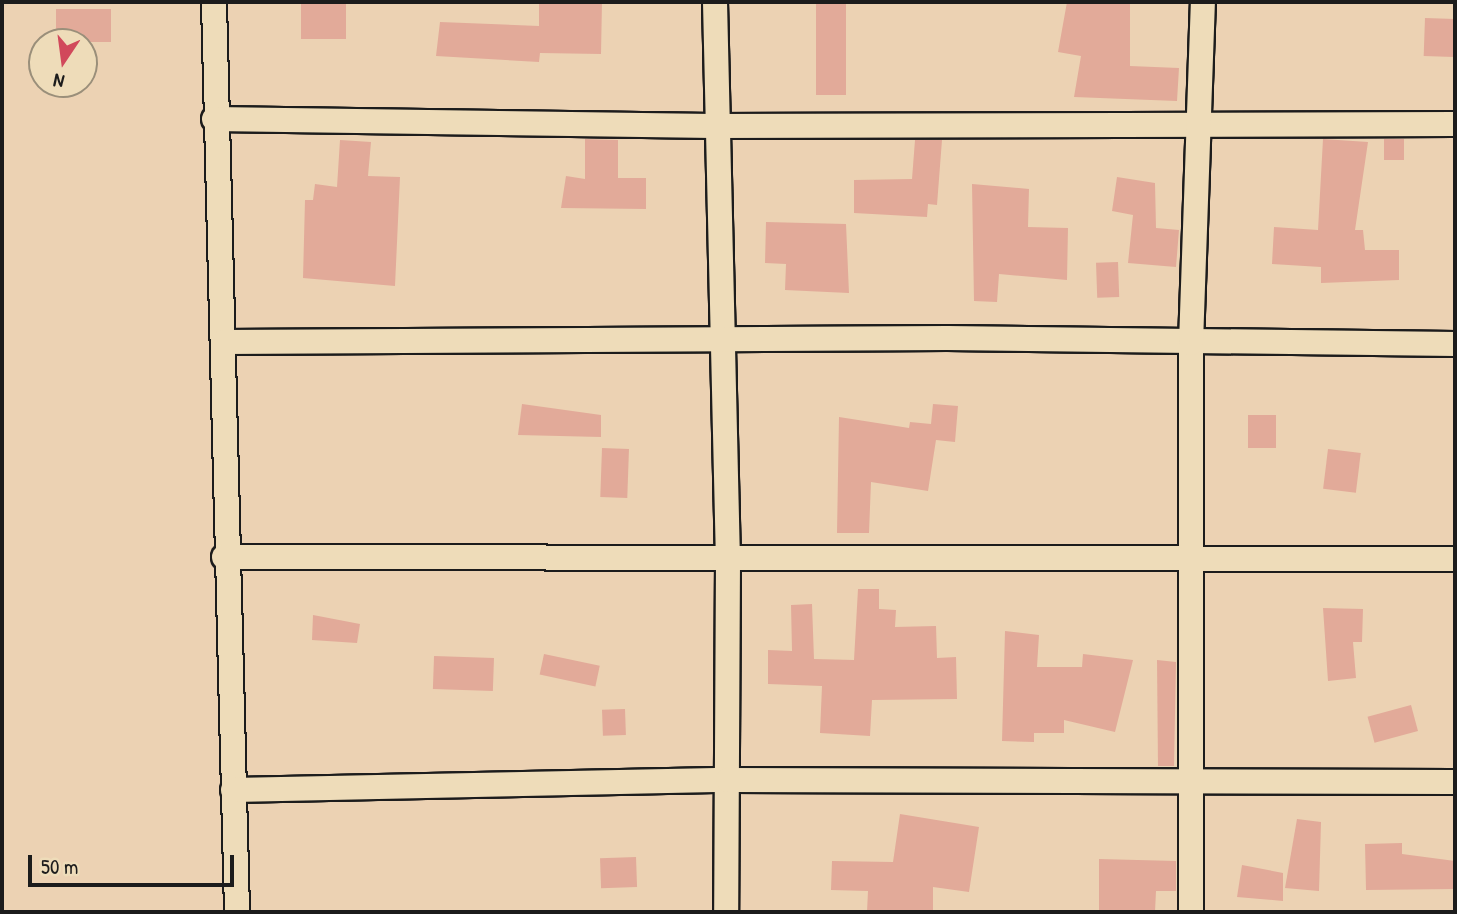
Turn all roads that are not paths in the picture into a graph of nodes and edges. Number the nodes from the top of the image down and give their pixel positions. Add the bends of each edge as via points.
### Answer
1 (214, 2) edge
2 (715, 2) edge
3 (1203, 2) edge
4 (214, 119) junction
5 (1455, 124) edge
6 (714, 126) junction
7 (1202, 127) junction
8 (724, 338) junction
9 (223, 342) junction
10 (1191, 343) junction
11 (1455, 344) edge
12 (224, 557) junction
13 (1455, 559) edge
14 (1190, 560) junction
15 (728, 562) junction
16 (728, 780) junction
17 (1190, 782) junction
18 (1455, 782) edge
19 (233, 790) junction
20 (237, 912) edge
21 (726, 912) edge
22 (1191, 912) edge

1 - 4 street
2 - 6 street
3 - 7 street
4 - 6 street
4 - 9 street
5 - 7 street
6 - 7 street
6 - 8 street
7 - 10 street
8 - 9 street
8 - 10 street
8 - 15 street
9 - 12 street
10 - 11 street
10 - 14 street
12 - 15 street
12 - 19 street
13 - 14 street
14 - 15 street
14 - 17 street
15 - 16 street
16 - 17 street
16 - 19 street
16 - 21 street
17 - 18 street
17 - 22 street
19 - 20 street

